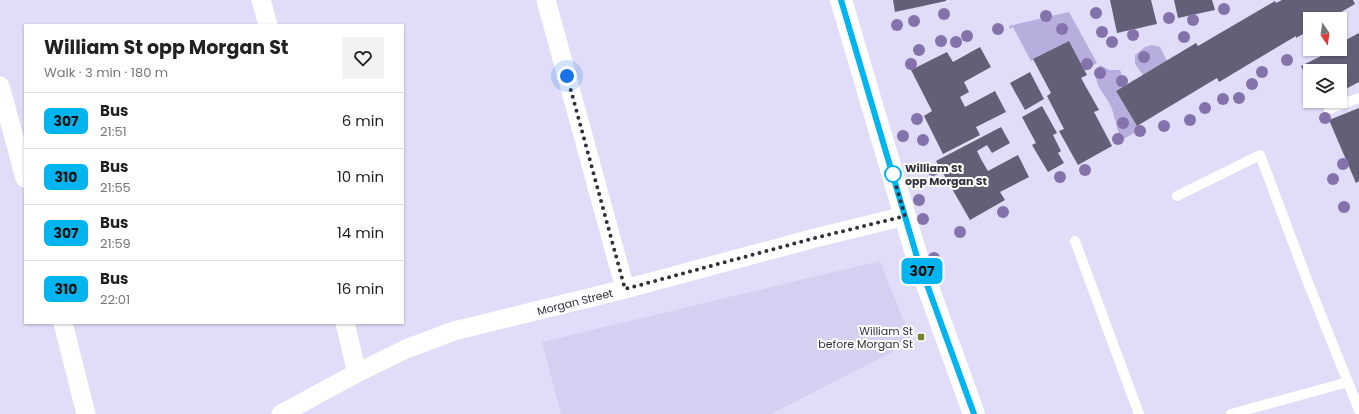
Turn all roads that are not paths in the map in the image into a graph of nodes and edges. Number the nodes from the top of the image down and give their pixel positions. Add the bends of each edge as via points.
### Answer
1 (261, 0) edge
2 (546, 0) edge
3 (841, 0) edge
4 (268, 24) edge
5 (0, 86) edge
6 (1359, 98) edge
7 (1329, 109) dead end
8 (24, 174) edge
9 (1178, 196) dead end
10 (905, 216) junction
11 (1075, 241) dead end
12 (625, 289) junction
13 (63, 324) edge
14 (345, 324) edge
15 (358, 373) junction
16 (1348, 382) junction
17 (1359, 410) edge
18 (86, 414) edge
19 (281, 414) edge
20 (974, 414) edge
21 (1139, 414) edge
22 (1231, 414) edge

1 - 4 street
2 - 12 street
3 - 10 street
5 - 8 street
6 - 7 lane
9 - 16 lane via 1260,155
10 - 12 street, Morgan Street
10 - 20 street via 917,257
11 - 21 lane
12 - 15 street, Morgan Street via 454,331 406,349
13 - 18 street
14 - 15 street
15 - 19 street, Morgan Street
16 - 17 lane
16 - 22 lane

